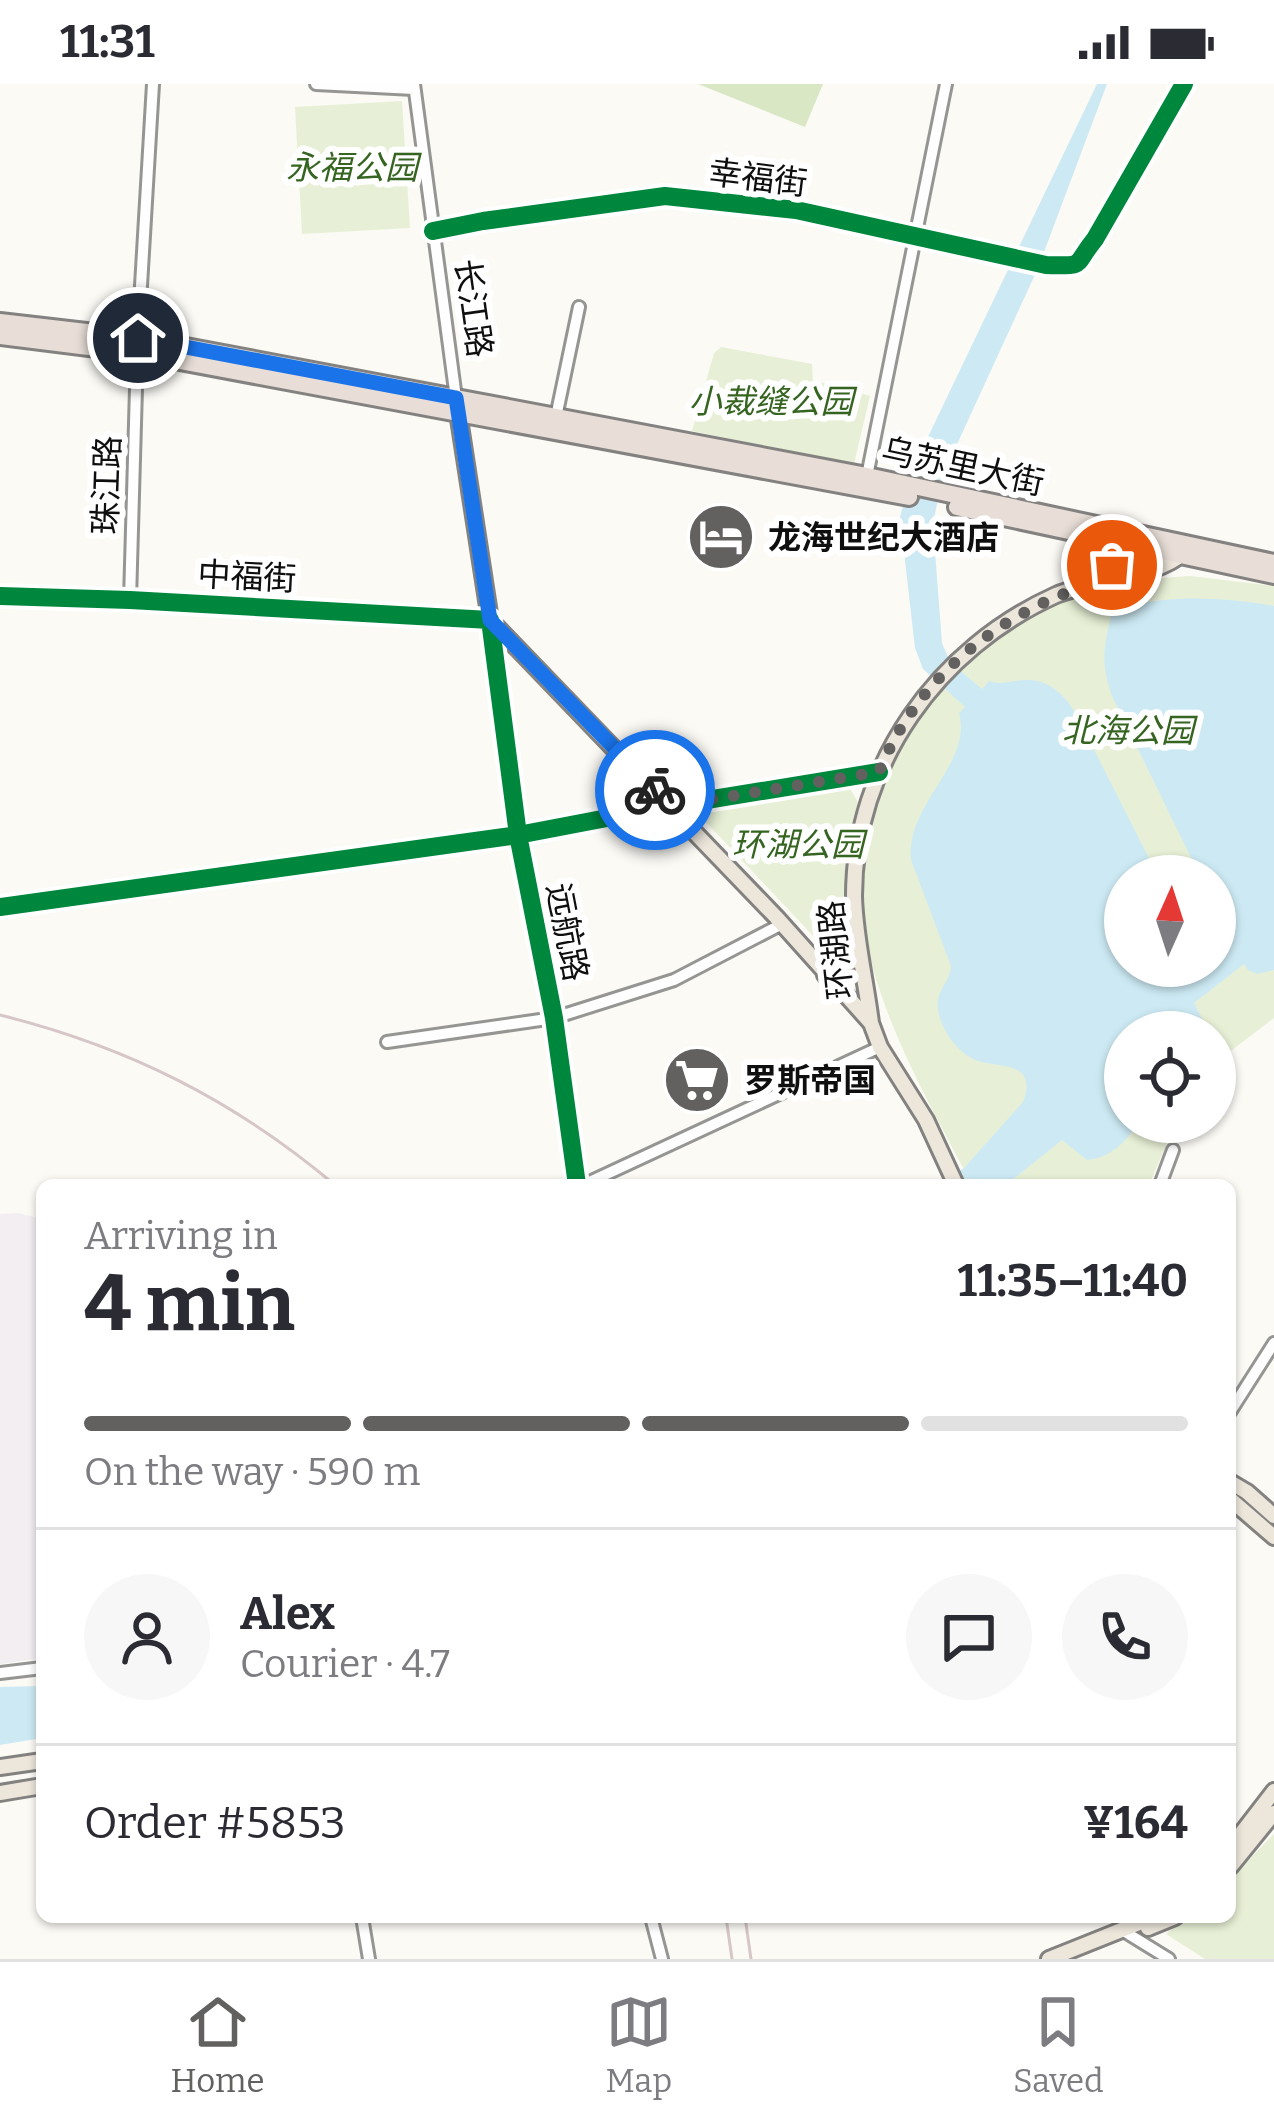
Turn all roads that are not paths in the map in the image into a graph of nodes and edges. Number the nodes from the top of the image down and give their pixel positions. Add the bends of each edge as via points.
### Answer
1 (153, 84) edge
2 (316, 84) edge
3 (946, 84) edge
4 (1184, 84) edge
5 (414, 86) edge
6 (433, 231) junction
7 (914, 236) junction
8 (579, 307) dead end
9 (0, 322) edge
10 (0, 336) edge
11 (137, 346) junction
12 (457, 405) junction
13 (556, 417) junction
14 (865, 482) junction
15 (936, 497) junction
16 (1108, 540) junction
17 (1186, 550) junction
18 (1274, 563) edge
19 (1274, 575) edge
20 (1102, 581) junction
21 (0, 596) edge
22 (130, 600) junction
23 (490, 620) junction
24 (879, 772) junction
25 (670, 806) junction
26 (518, 835) junction
27 (0, 907) edge
28 (782, 924) junction
29 (860, 958) junction
30 (826, 975) junction
31 (554, 1018) junction
32 (871, 1023) junction
33 (386, 1042) dead end
34 (880, 1047) junction
35 (1173, 1150) dead end
36 (579, 1179) edge
37 (593, 1179) edge
38 (953, 1179) edge
39 (1162, 1179) edge
40 (1274, 1343) edge
41 (1236, 1403) edge
42 (1236, 1486) edge
43 (1236, 1504) edge
44 (1274, 1516) edge
45 (1274, 1538) edge
46 (36, 1669) edge
47 (0, 1673) edge
48 (36, 1762) edge
49 (0, 1766) edge
50 (36, 1787) edge
51 (1274, 1791) edge
52 (0, 1793) edge
53 (1274, 1813) edge
54 (1236, 1840) edge
55 (1236, 1860) edge
56 (363, 1923) edge
57 (653, 1923) edge
58 (1144, 1923) edge
59 (1157, 1923) edge
60 (1126, 1933) junction
61 (369, 1959) edge
62 (662, 1959) edge
63 (1049, 1959) edge
64 (1071, 1959) edge
65 (1168, 1959) edge

1 - 11 street, 珠江路
2 - 5 street
3 - 7 street
4 - 7 street, 幸福街 via 1074,266
5 - 6 street, 长江路
6 - 7 street, 幸福街 via 665,196 796,210
6 - 12 street, 长江路
7 - 14 street
8 - 13 street
9 - 11 highway, 乌苏里大街
10 - 11 highway, 乌苏里大街
11 - 12 highway, 乌苏里大街
11 - 22 street, 珠江路
12 - 13 highway, 乌苏里大街
12 - 14 highway, 乌苏里大街
12 - 23 main road, 长江路
13 - 14 highway, 乌苏里大街
14 - 15 highway, 乌苏里大街
15 - 16 highway, 乌苏里大街
15 - 17 highway, 乌苏里大街
16 - 17 highway, 乌苏里大街
16 - 20 highway via 1112,565
17 - 18 highway, 乌苏里大街
17 - 19 highway, 乌苏里大街
17 - 20 main road, 环湖路 via 1163,567
20 - 24 main road, 环湖路 via 1030,608 959,658
21 - 22 street, 中福街
22 - 23 street, 中福街
23 - 25 main road
23 - 26 street, 远航路
24 - 25 street
24 - 29 main road, 环湖路 via 855,874
25 - 26 street
25 - 28 main road
26 - 27 street
26 - 31 street, 远航路
28 - 30 main road
28 - 31 street via 674,980
29 - 30 main road
29 - 32 main road, 环湖路
30 - 32 main road
31 - 33 street
31 - 36 street, 远航路
32 - 34 main road
34 - 37 street
34 - 38 main road
35 - 39 street
40 - 41 street
42 - 44 main road
43 - 45 main road
46 - 47 street
48 - 49 main road
50 - 52 main road
51 - 54 main road
53 - 55 main road
56 - 61 street
57 - 62 street
58 - 60 main road
59 - 60 main road
60 - 63 main road
60 - 64 main road
60 - 65 street

